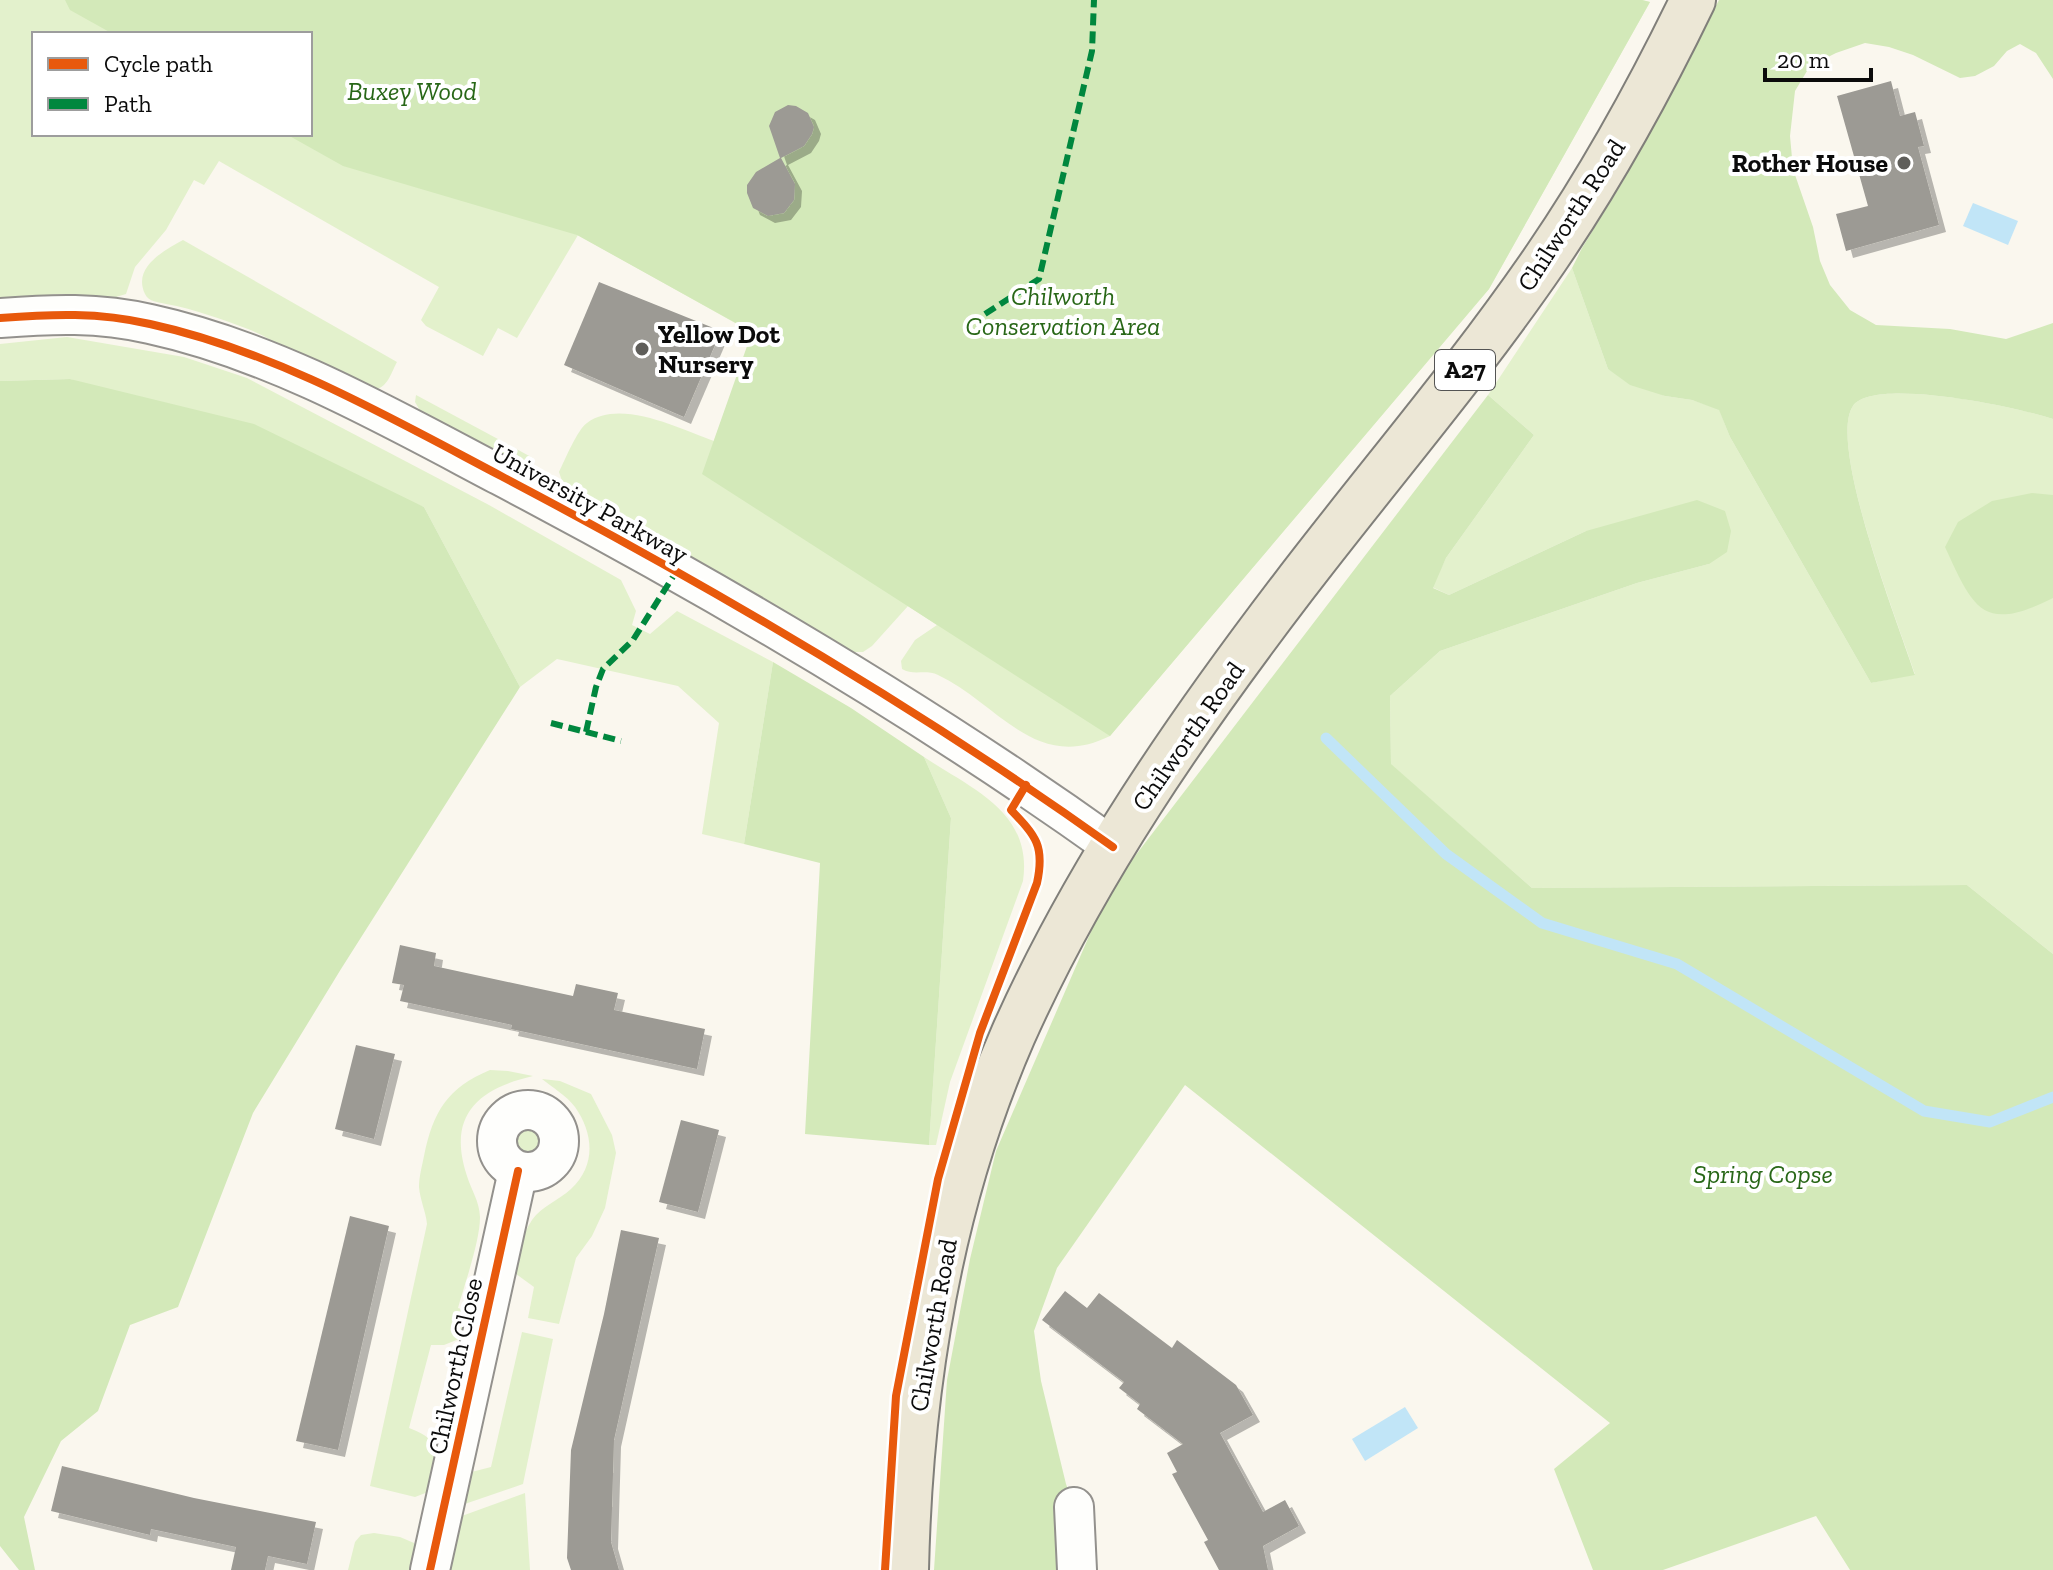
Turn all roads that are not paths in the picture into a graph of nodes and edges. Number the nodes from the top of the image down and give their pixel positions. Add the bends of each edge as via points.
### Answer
1 (1693, 0) edge
2 (0, 318) edge
3 (1113, 847) junction
4 (518, 1171) dead end
5 (1074, 1507) dead end
6 (430, 1570) edge
7 (906, 1570) edge
8 (1077, 1570) edge

1 - 3 main road, Chilworth Road / A27 via 1628,126 1544,261 1294,587
2 - 3 street, University Parkway via 62,313 151,324 260,358 385,414 869,683
3 - 7 main road, Chilworth Road / A27 via 1012,1038 960,1186 918,1399
4 - 6 street, Chilworth Close
5 - 8 street

